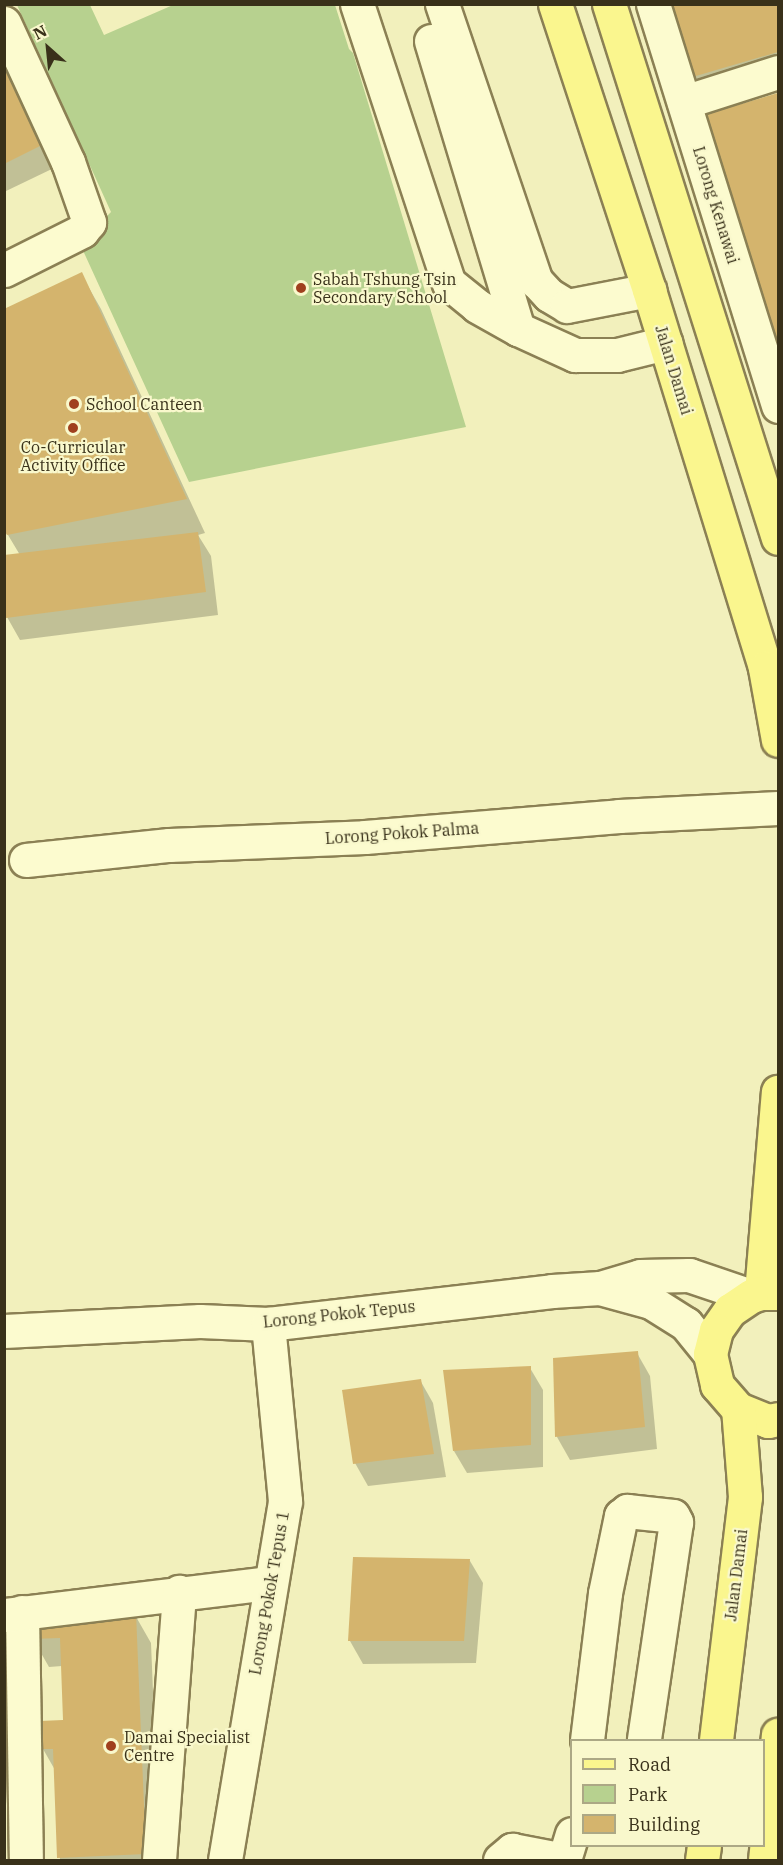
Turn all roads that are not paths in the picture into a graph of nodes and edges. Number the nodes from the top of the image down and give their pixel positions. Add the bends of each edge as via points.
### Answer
1 (357, 4) edge
2 (421, 4) edge
3 (442, 4) edge
4 (555, 4) edge
5 (609, 4) edge
6 (653, 4) edge
7 (4, 23) edge
8 (778, 72) edge
9 (684, 102) junction
10 (4, 270) edge
11 (649, 290) junction
12 (518, 329) junction
13 (666, 343) junction
14 (778, 406) edge
15 (778, 538) edge
16 (778, 740) edge
17 (778, 808) edge
18 (26, 860) dead end
19 (778, 1092) edge
20 (600, 1288) junction
21 (763, 1294) edge
22 (268, 1324) junction
23 (4, 1331) edge
24 (710, 1353) junction
25 (738, 1409) junction
26 (778, 1419) edge
27 (270, 1583) junction
28 (179, 1592) junction
29 (13, 1613) edge
30 (778, 1735) edge
31 (587, 1739) edge
32 (644, 1739) edge
33 (716, 1739) edge
34 (570, 1840) edge
35 (26, 1860) edge
36 (159, 1860) edge
37 (225, 1860) edge
38 (500, 1860) edge
39 (564, 1860) edge
40 (765, 1860) edge

1 - 12 street via 449,283 477,306
2 - 12 street
3 - 11 street via 536,281 567,306
4 - 11 main road, Jalan Damai
5 - 15 main road
6 - 9 street, Lorong Kenawai
7 - 10 street via 68,162 89,222 82,231
8 - 9 street
9 - 14 street, Lorong Kenawai
11 - 13 main road, Jalan Damai
12 - 13 street via 575,355 617,355
13 - 16 main road, Jalan Damai via 765,668
17 - 18 street, Lorong Pokok Palma via 619,816 364,837 169,845
19 - 21 main road
20 - 21 street, Lorong Pokok Tepus via 640,1276 689,1275
20 - 22 street, Lorong Pokok Tepus
20 - 24 street, Lorong Pokok Tepus via 651,1302 686,1324
21 - 24 main road via 730,1310 716,1330
22 - 23 street, Lorong Pokok Tepus via 200,1321
22 - 27 street, Lorong Pokok Tepus 1 via 285,1501
24 - 25 main road via 717,1385
25 - 26 main road via 768,1421
25 - 33 main road, Jalan Damai via 745,1497
27 - 28 street
27 - 37 street, Lorong Pokok Tepus 1
28 - 29 street
28 - 36 street
29 - 35 street
30 - 40 main road
31 - 32 street via 605,1593 621,1516 627,1511 672,1516 676,1522
34 - 39 street
38 - 39 street via 512,1850

